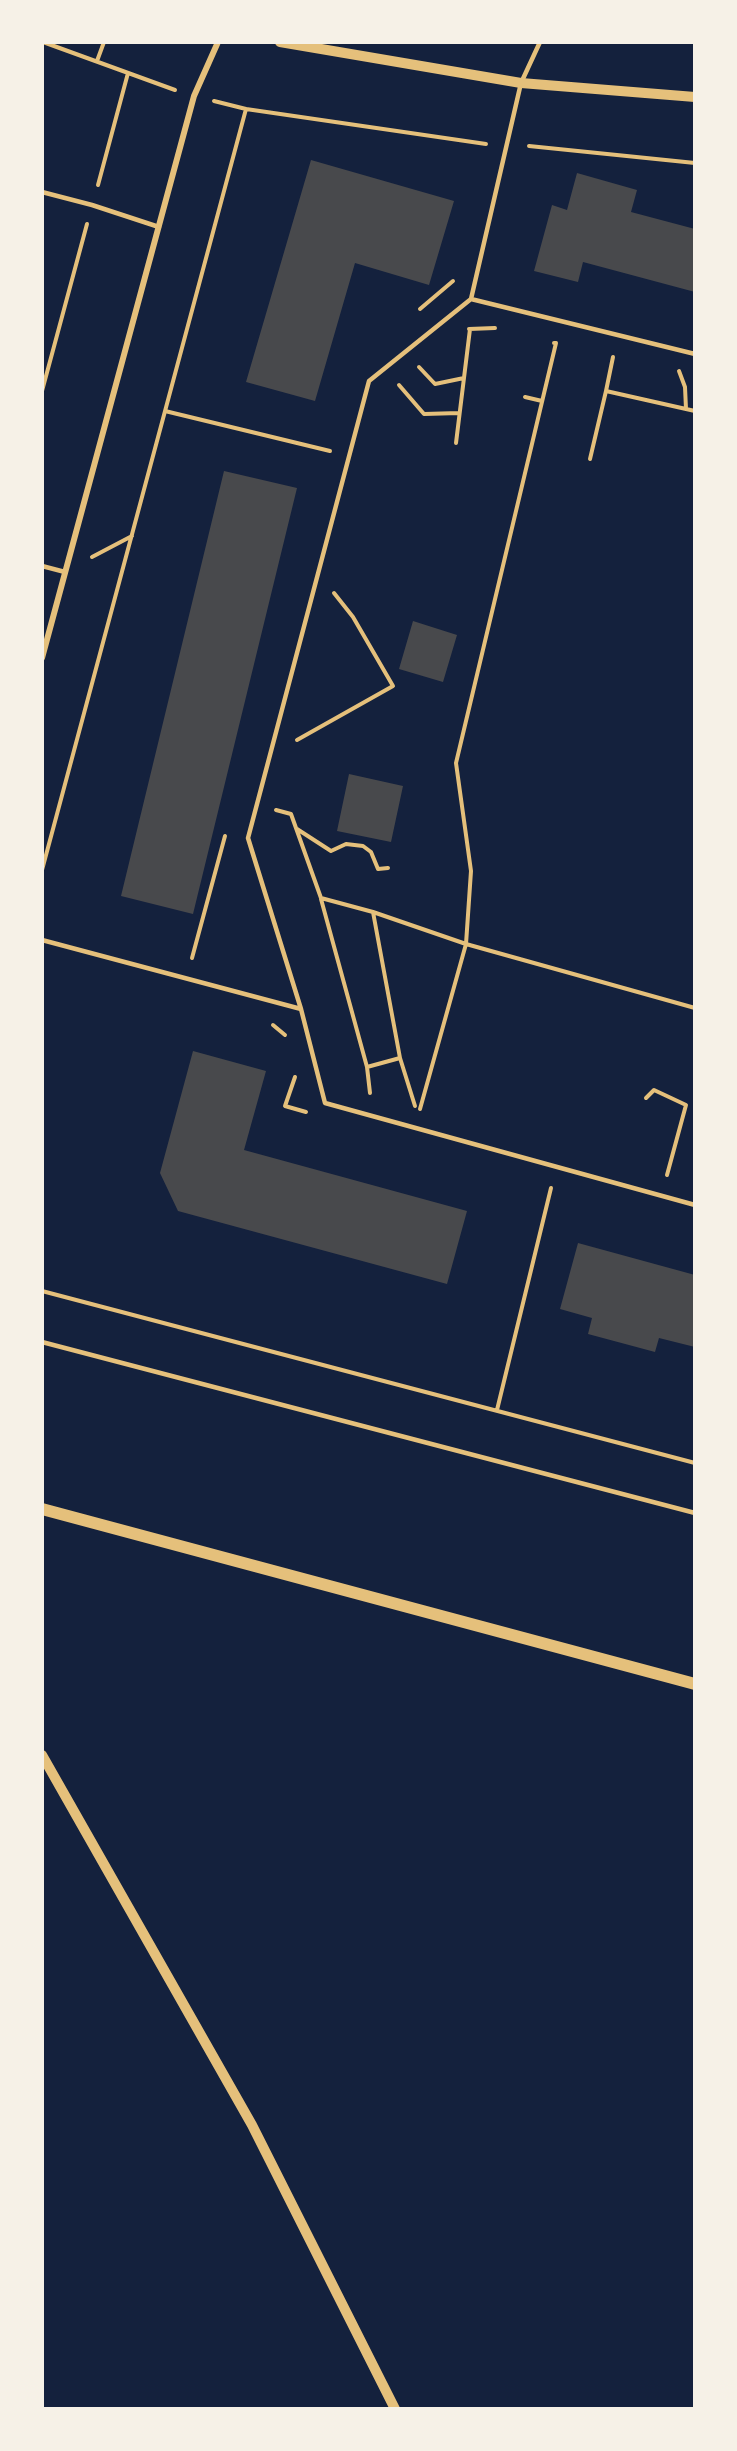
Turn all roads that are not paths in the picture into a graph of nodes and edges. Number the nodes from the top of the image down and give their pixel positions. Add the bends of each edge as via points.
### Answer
1 (218, 42) edge
2 (280, 42) edge
3 (540, 42) edge
4 (520, 83) junction
5 (695, 97) edge
6 (42, 192) edge
7 (159, 227) junction
8 (471, 299) junction
9 (695, 354) edge
10 (42, 566) edge
11 (65, 572) junction
12 (42, 658) edge
13 (42, 940) edge
14 (301, 1009) junction
15 (695, 1205) edge
16 (42, 1342) edge
17 (42, 1509) edge
18 (695, 1513) edge
19 (695, 1684) edge
20 (42, 1755) edge
21 (395, 2409) edge

1 - 7 street via 194,96
2 - 4 street
3 - 4 lane
4 - 5 street
4 - 8 lane
6 - 7 lane
7 - 11 street
8 - 9 lane
8 - 14 lane via 369,381 248,838
10 - 11 lane
11 - 12 street
13 - 14 lane
14 - 15 lane via 325,1103
16 - 18 lane
17 - 19 main road
20 - 21 street via 252,2125

